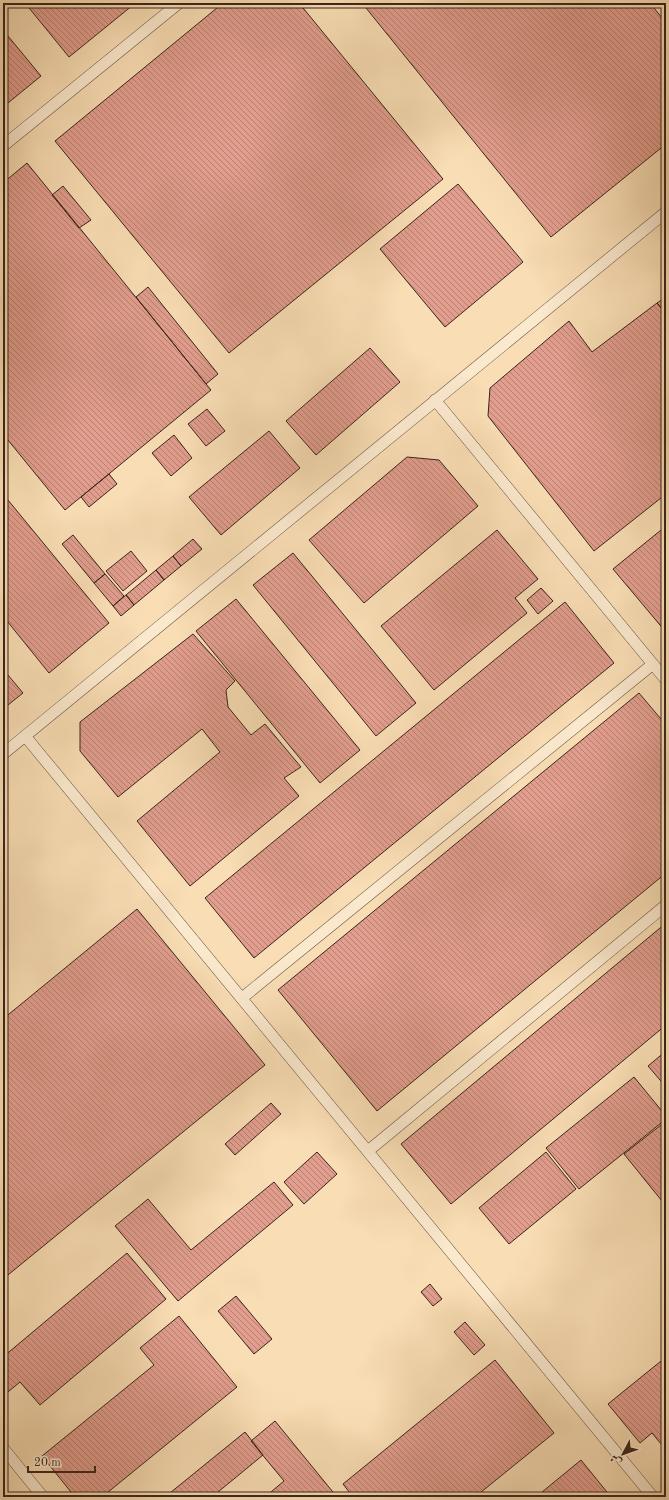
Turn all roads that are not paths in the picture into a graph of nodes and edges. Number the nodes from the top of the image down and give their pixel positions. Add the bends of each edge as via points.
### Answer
1 (179, 3) edge
2 (3, 146) edge
3 (666, 212) edge
4 (435, 400) junction
5 (653, 664) junction
6 (666, 680) edge
7 (26, 736) junction
8 (3, 754) edge
9 (666, 905) edge
10 (242, 998) junction
11 (368, 1150) junction
12 (5, 1455) edge
13 (43, 1497) edge
14 (654, 1497) edge

1 - 2 lane
3 - 4 lane
4 - 5 lane
4 - 7 lane
5 - 6 lane
5 - 10 lane
7 - 8 lane
7 - 10 lane
9 - 11 lane
10 - 11 lane
11 - 14 lane
12 - 13 lane

